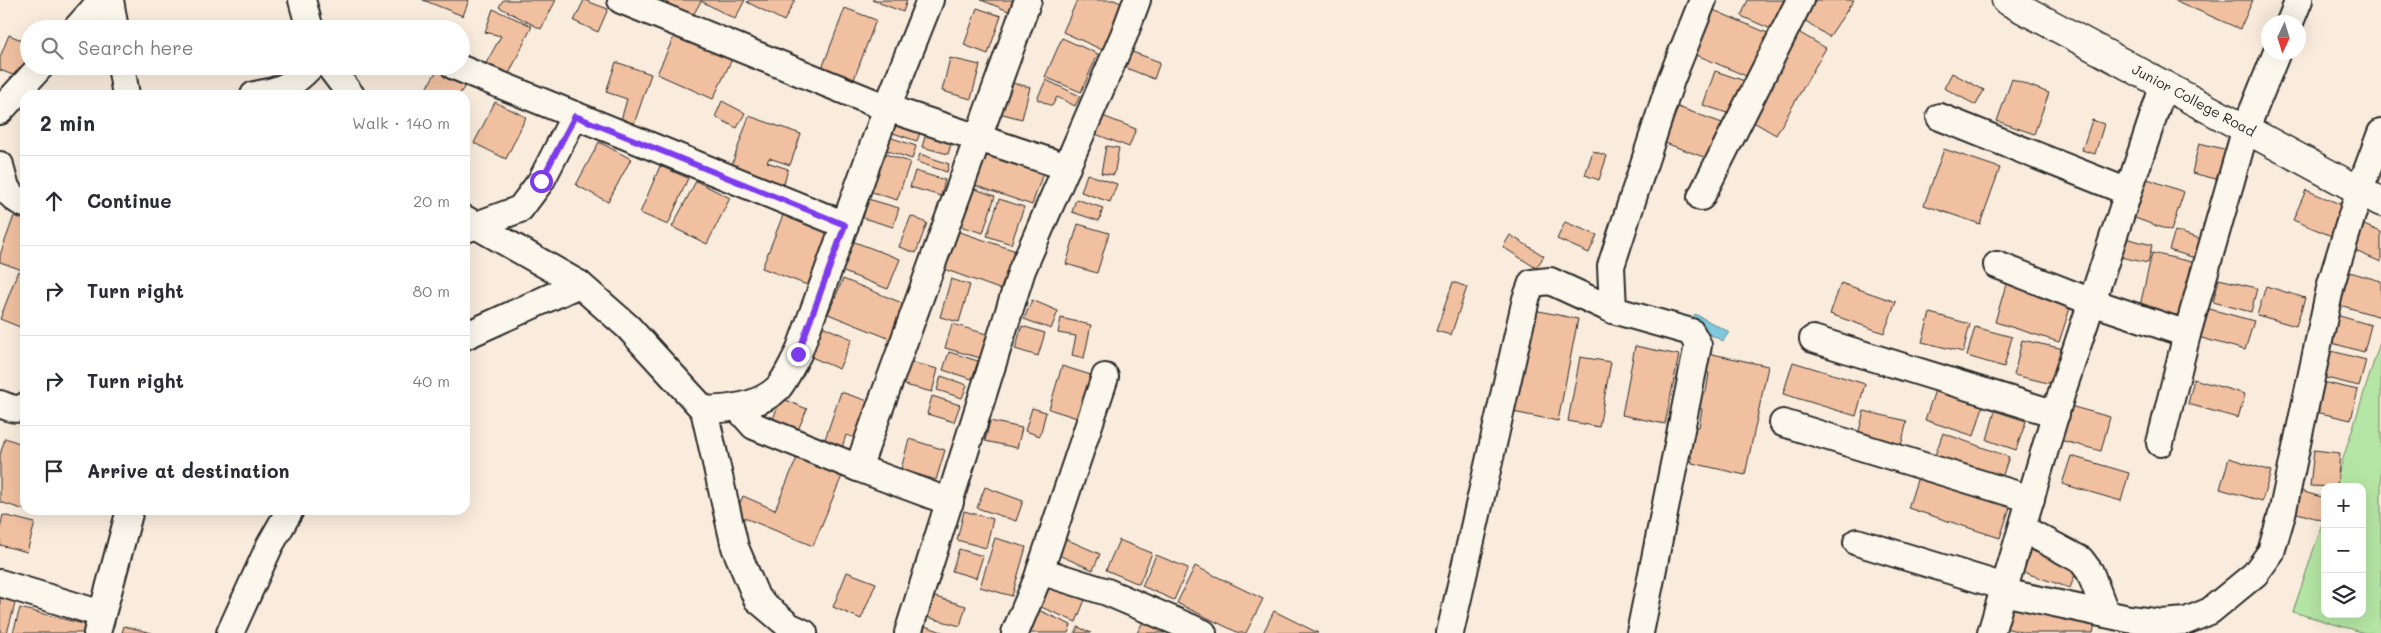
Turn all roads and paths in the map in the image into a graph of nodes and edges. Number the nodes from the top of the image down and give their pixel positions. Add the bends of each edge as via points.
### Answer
1 (102, 0) edge
2 (110, 0) edge
3 (302, 0) edge
4 (621, 0) edge
5 (930, 0) edge
6 (1028, 0) edge
7 (1136, 0) edge
8 (1703, 0) edge
9 (1800, 0) edge
10 (2006, 0) edge
11 (2299, 0) edge
12 (2293, 15) edge
13 (84, 20) edge
14 (113, 20) edge
15 (308, 20) edge
16 (2274, 60) edge
17 (470, 73) edge
18 (33, 75) edge
19 (123, 75) edge
20 (302, 75) edge
21 (2164, 84) junction
22 (125, 90) edge
23 (278, 90) edge
24 (888, 108) junction
25 (0, 111) edge
26 (575, 116) junction
27 (1940, 117) dead end
28 (2246, 128) junction
29 (2381, 134) edge
30 (978, 137) junction
31 (0, 165) edge
32 (1067, 168) junction
33 (2128, 192) junction
34 (2370, 195) edge
35 (1700, 197) dead end
36 (10, 199) edge
37 (470, 225) edge
38 (845, 225) junction
39 (470, 226) edge
40 (1997, 265) dead end
41 (579, 284) junction
42 (2092, 302) junction
43 (1613, 310) junction
44 (470, 334) edge
45 (2186, 334) junction
46 (1813, 339) dead end
47 (1105, 377) dead end
48 (0, 404) edge
49 (737, 407) junction
50 (20, 409) edge
51 (704, 410) junction
52 (2056, 414) junction
53 (1783, 423) dead end
54 (2160, 443) dead end
55 (858, 468) junction
56 (2032, 498) junction
57 (950, 502) junction
58 (129, 515) edge
59 (287, 515) edge
60 (2023, 529) junction
61 (1857, 542) dead end
62 (1040, 570) junction
63 (0, 584) edge
64 (2004, 589) junction
65 (2106, 614) junction
66 (100, 623) edge
67 (230, 633) edge
68 (804, 633) edge
69 (908, 633) edge
70 (1015, 633) edge
71 (1203, 633) edge
72 (1450, 633) edge
73 (1640, 633) edge
74 (1991, 633) edge

1 - 13 street
2 - 14 street
3 - 15 street
4 - 24 street
5 - 24 street
6 - 30 street
7 - 32 street
8 - 43 street via 1671,80 1611,266
9 - 35 street
10 - 21 street, Junior College Road
11 - 12 street
16 - 28 street
17 - 26 street
18 - 25 street
19 - 22 street
20 - 23 street
21 - 28 street, Junior College Road
21 - 33 street
24 - 30 street
24 - 38 street
26 - 37 street via 541,181 520,209
26 - 38 street
27 - 33 street
28 - 34 street, Junior College Road
28 - 45 street
29 - 34 street
30 - 32 street
30 - 55 street
31 - 36 street
32 - 57 street via 1022,270
33 - 42 street
34 - 65 street via 2331,284 2272,552 2255,574 2210,611 2186,621 2162,623
38 - 49 street via 798,354 778,387 759,401
39 - 41 street
40 - 42 street
41 - 44 street
41 - 51 street via 628,328
42 - 45 street
42 - 52 street
43 - 72 street via 1550,281 1532,283
43 - 73 street via 1691,332 1698,345
45 - 54 street
46 - 52 street
47 - 62 street
48 - 50 street
49 - 51 street
49 - 55 street via 754,426
51 - 68 street via 735,547 757,599 789,626
52 - 56 street
53 - 56 street
55 - 57 street
56 - 60 street
57 - 69 street
58 - 66 street
59 - 67 street
60 - 64 street
60 - 65 street via 2081,560 2090,572
61 - 64 street
62 - 70 street
62 - 71 street via 1108,592
63 - 66 street
64 - 65 street
64 - 74 street

